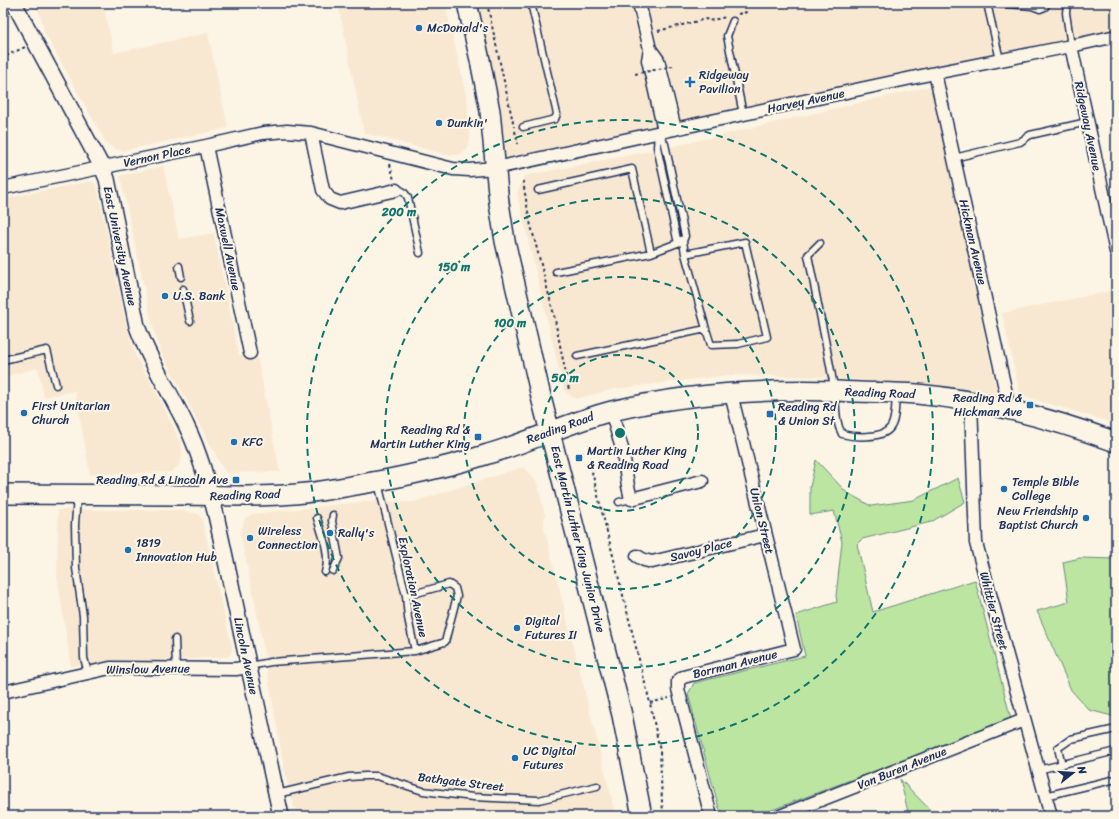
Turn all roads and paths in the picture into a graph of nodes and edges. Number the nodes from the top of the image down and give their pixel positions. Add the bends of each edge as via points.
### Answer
1 (14, 3) edge
2 (467, 3) edge
3 (487, 3) edge
4 (531, 3) edge
5 (639, 3) edge
6 (987, 3) edge
7 (994, 3) edge
8 (1047, 3) edge
9 (1067, 3) edge
10 (747, 12) dead end
11 (728, 17) dead end
12 (734, 18) joint
13 (658, 31) dead end
14 (1116, 36) edge
15 (1071, 46) junction
16 (25, 47) dead end
17 (1000, 60) junction
18 (7, 62) dead end
19 (673, 66) dead end
20 (935, 73) junction
21 (634, 74) dead end
22 (743, 114) junction
23 (1087, 122) junction
24 (523, 127) dead end
25 (665, 131) junction
26 (311, 133) junction
27 (518, 144) dead end
28 (206, 146) junction
29 (954, 158) junction
30 (390, 163) dead end
31 (102, 167) junction
32 (496, 168) junction
33 (523, 181) dead end
34 (395, 186) junction
35 (3, 188) edge
36 (538, 190) dead end
37 (683, 241) junction
38 (820, 243) dead end
39 (1116, 252) edge
40 (420, 253) dead end
41 (651, 253) junction
42 (685, 254) junction
43 (179, 266) dead end
44 (556, 272) dead end
45 (181, 277) dead end
46 (183, 289) dead end
47 (190, 321) dead end
48 (706, 329) junction
49 (250, 353) dead end
50 (577, 356) dead end
51 (3, 360) edge
52 (56, 385) dead end
53 (569, 390) dead end
54 (835, 391) junction
55 (731, 394) junction
56 (896, 394) junction
57 (971, 402) junction
58 (1008, 410) junction
59 (611, 411) junction
60 (551, 432) junction
61 (1116, 442) edge
62 (589, 460) dead end
63 (377, 481) junction
64 (702, 481) dead end
65 (4, 491) edge
66 (77, 495) junction
67 (211, 496) junction
68 (631, 499) junction
69 (619, 502) dead end
70 (333, 515) dead end
71 (317, 518) dead end
72 (765, 535) junction
73 (637, 556) dead end
74 (333, 571) dead end
75 (325, 572) dead end
76 (406, 596) junction
77 (175, 639) dead end
78 (794, 649) joint
79 (415, 651) junction
80 (248, 667) junction
81 (176, 668) junction
82 (88, 673) junction
83 (3, 692) edge
84 (680, 696) junction
85 (650, 703) junction
86 (1024, 720) junction
87 (1116, 729) edge
88 (1116, 751) edge
89 (1062, 764) junction
90 (1038, 770) junction
91 (1116, 779) edge
92 (597, 786) dead end
93 (1045, 796) junction
94 (279, 805) edge
95 (642, 816) edge
96 (664, 816) edge
97 (711, 816) edge
98 (780, 816) edge
99 (1050, 816) edge

1 - 31 street, East University Avenue
2 - 32 main road, East Martin Luther King Junior Drive via 490,111
3 - 27 path
4 - 24 lane via 557,114 555,119
5 - 25 street via 650,49 658,60
6 - 17 lane
7 - 8 lane via 1040,9
9 - 15 lane
10 - 12 path
11 - 13 path via 708,21 706,19
12 - 22 lane via 727,36
14 - 15 street, Harvey Avenue
15 - 17 street, Harvey Avenue
15 - 23 street, Ridgeway Avenue
16 - 18 path via 6,56
17 - 20 street, Harvey Avenue
19 - 21 path, bridge
20 - 22 street, Harvey Avenue
20 - 29 street, Hickman Avenue
22 - 25 street, Harvey Avenue
23 - 29 lane via 1030,135 1020,142
23 - 39 street, Ridgeway Avenue
25 - 32 street, Harvey Avenue
25 - 37 lane via 657,147 677,239
26 - 28 street, Vernon Place via 263,133
26 - 32 street, Vernon Place via 453,169
26 - 34 street via 324,190 330,199 340,203
28 - 31 street, Vernon Place
28 - 49 street, Maxwell Avenue
29 - 58 street, Hickman Avenue
30 - 34 path
31 - 35 street, Vernon Place
31 - 67 street, East University Avenue via 137,326 143,344 189,432
32 - 60 main road, East Martin Luther King Junior Drive via 505,241
33 - 53 path via 529,218 554,315
34 - 40 lane via 408,198
36 - 41 lane via 632,169
37 - 41 lane
37 - 42 lane
38 - 54 lane via 808,255
41 - 44 lane
42 - 48 lane
42 - 48 lane via 745,242 767,337 738,344 711,345
43 - 45 lane
46 - 47 lane
48 - 50 lane
51 - 52 lane via 47,350
54 - 55 main road, Reading Road via 791,390
54 - 56 main road, Reading Road
54 - 56 lane via 838,427 842,434 848,436 869,436 890,428
55 - 59 main road, Reading Road via 676,398
55 - 72 street, Union Street
56 - 57 main road, Reading Road via 917,394
57 - 58 main road, Reading Road
57 - 86 street, Whittier Street via 976,543
58 - 61 main road, Reading Road via 1073,427
59 - 60 main road, Reading Road
59 - 68 street via 623,452
60 - 63 main road, Reading Road via 446,467
60 - 95 main road, East Martin Luther King Junior Drive via 622,715
62 - 85 path
63 - 67 main road, Reading Road via 312,492
63 - 76 lane, Exploration Avenue
64 - 68 street
65 - 66 main road, Reading Road
66 - 67 main road, Reading Road
66 - 82 lane via 76,568 83,616 84,658
67 - 80 street, Lincoln Avenue
68 - 69 lane
70 - 74 lane via 339,558
71 - 75 lane via 327,559
72 - 73 street, Savoy Place via 652,562
72 - 78 street, Union Street
76 - 79 lane, Exploration Avenue
76 - 79 lane via 449,584 455,588 457,596 446,642
77 - 81 lane
78 - 84 street, Borrman Avenue via 683,677 678,681
79 - 80 lane, Exploration Avenue via 271,662
80 - 81 street, Winslow Avenue
80 - 94 street, Lincoln Avenue
81 - 82 street, Winslow Avenue via 110,668
82 - 83 street, Winslow Avenue
84 - 85 path
84 - 97 street
85 - 96 path via 660,751
86 - 90 street, Whittier Street
86 - 98 street, Van Buren Avenue
87 - 89 lane via 1071,739 1058,748
88 - 89 lane
89 - 90 lane
90 - 93 street, Whittier Street
91 - 93 lane
92 - 94 lane, Bathgate Street via 539,800 473,797 423,790 377,776 365,776 349,777
93 - 99 street, Whittier Street

